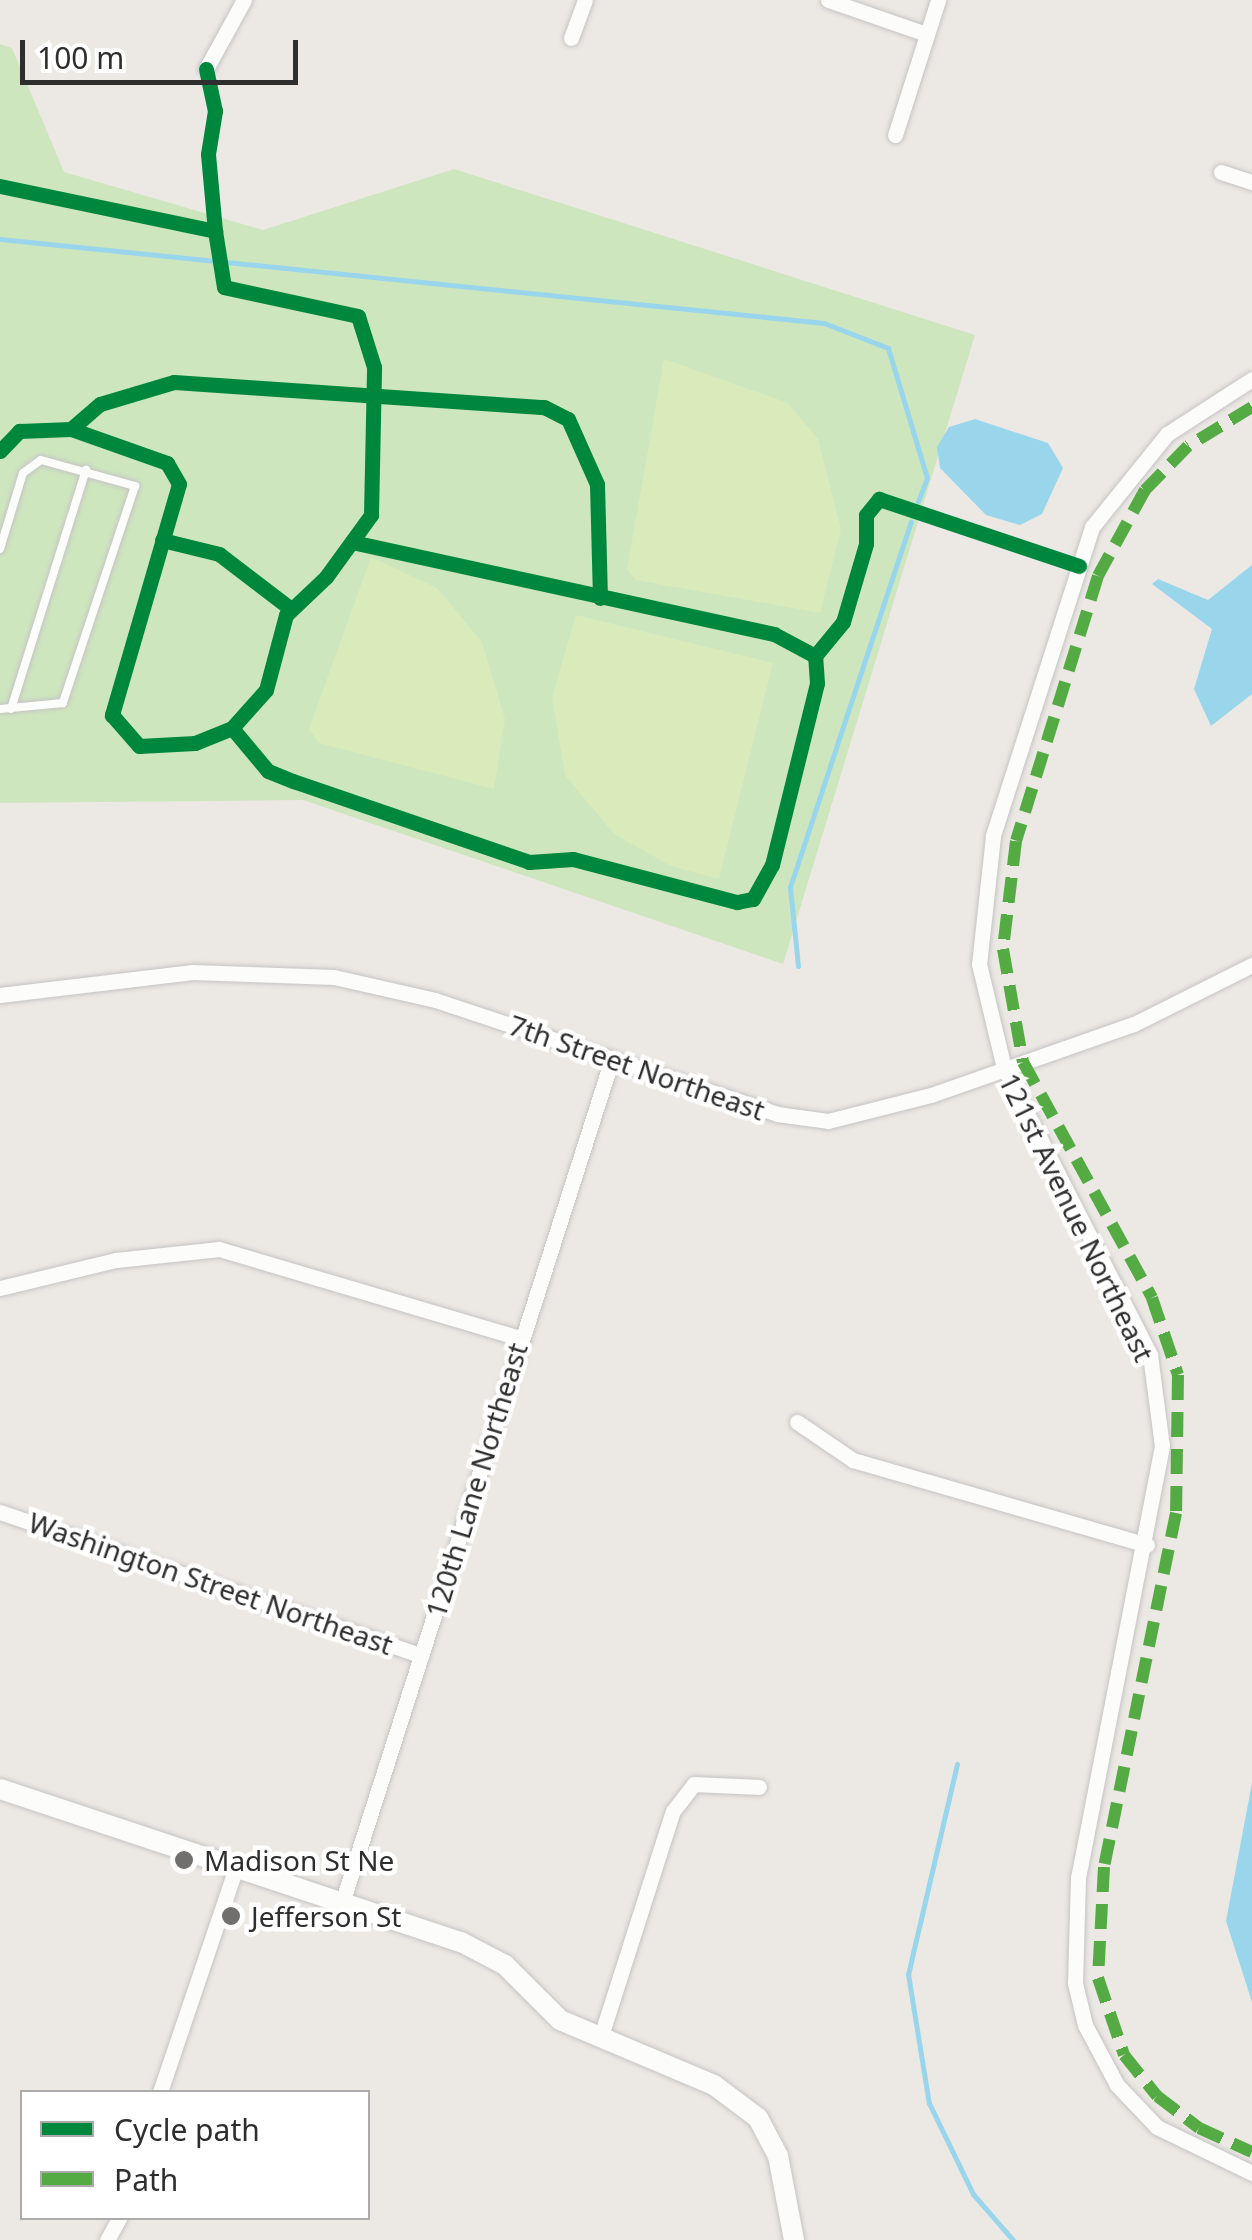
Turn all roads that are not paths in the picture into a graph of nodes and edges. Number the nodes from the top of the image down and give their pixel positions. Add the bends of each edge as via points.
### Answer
1 (244, 0) edge
2 (585, 0) edge
3 (828, 0) edge
4 (938, 0) edge
5 (926, 34) junction
6 (571, 38) dead end
7 (206, 68) dead end
8 (895, 135) dead end
9 (1221, 172) dead end
10 (1252, 182) edge
11 (1252, 379) edge
12 (86, 469) junction
13 (0, 549) edge
14 (10, 709) junction
15 (0, 710) edge
16 (1252, 965) edge
17 (0, 996) edge
18 (612, 1059) junction
19 (1004, 1068) junction
20 (0, 1288) edge
21 (520, 1338) junction
22 (797, 1422) dead end
23 (0, 1512) edge
24 (1146, 1545) junction
25 (422, 1655) junction
26 (759, 1787) dead end
27 (0, 1789) edge
28 (236, 1867) junction
29 (342, 1903) junction
30 (601, 2036) junction
31 (161, 2090) edge
32 (1252, 2173) edge
33 (794, 2240) edge

1 - 7 street
2 - 6 street
3 - 5 street
4 - 5 street
5 - 8 street
9 - 10 street
11 - 19 street, 121st Avenue Northeast via 1168,434 1092,528 981,893 979,964
12 - 13 lane via 41,460 23,472
12 - 14 lane
12 - 14 lane via 135,486 85,650 63,703
14 - 15 lane
16 - 19 street, 7th Street Northeast via 1134,1024
17 - 18 street, 7th Street Northeast via 193,972 334,977 435,1000
18 - 19 street, 7th Street Northeast via 777,1114 828,1121
18 - 21 street, 120th Lane Northeast
19 - 24 street, 121st Avenue Northeast via 1150,1354 1162,1446
20 - 21 street via 116,1260 219,1249
21 - 25 street, 120th Lane Northeast
22 - 24 street via 852,1460
23 - 25 street, Washington Street Northeast
24 - 32 street, 121st Avenue Northeast via 1078,1877 1076,1984 1085,2025 1118,2085 1156,2128
25 - 29 street, 120th Lane Northeast
26 - 30 street via 694,1784 673,1810
27 - 28 street
28 - 29 street
28 - 31 street
29 - 30 street via 461,1942 506,1965 560,2020
30 - 33 street via 714,2085 758,2118 778,2156

